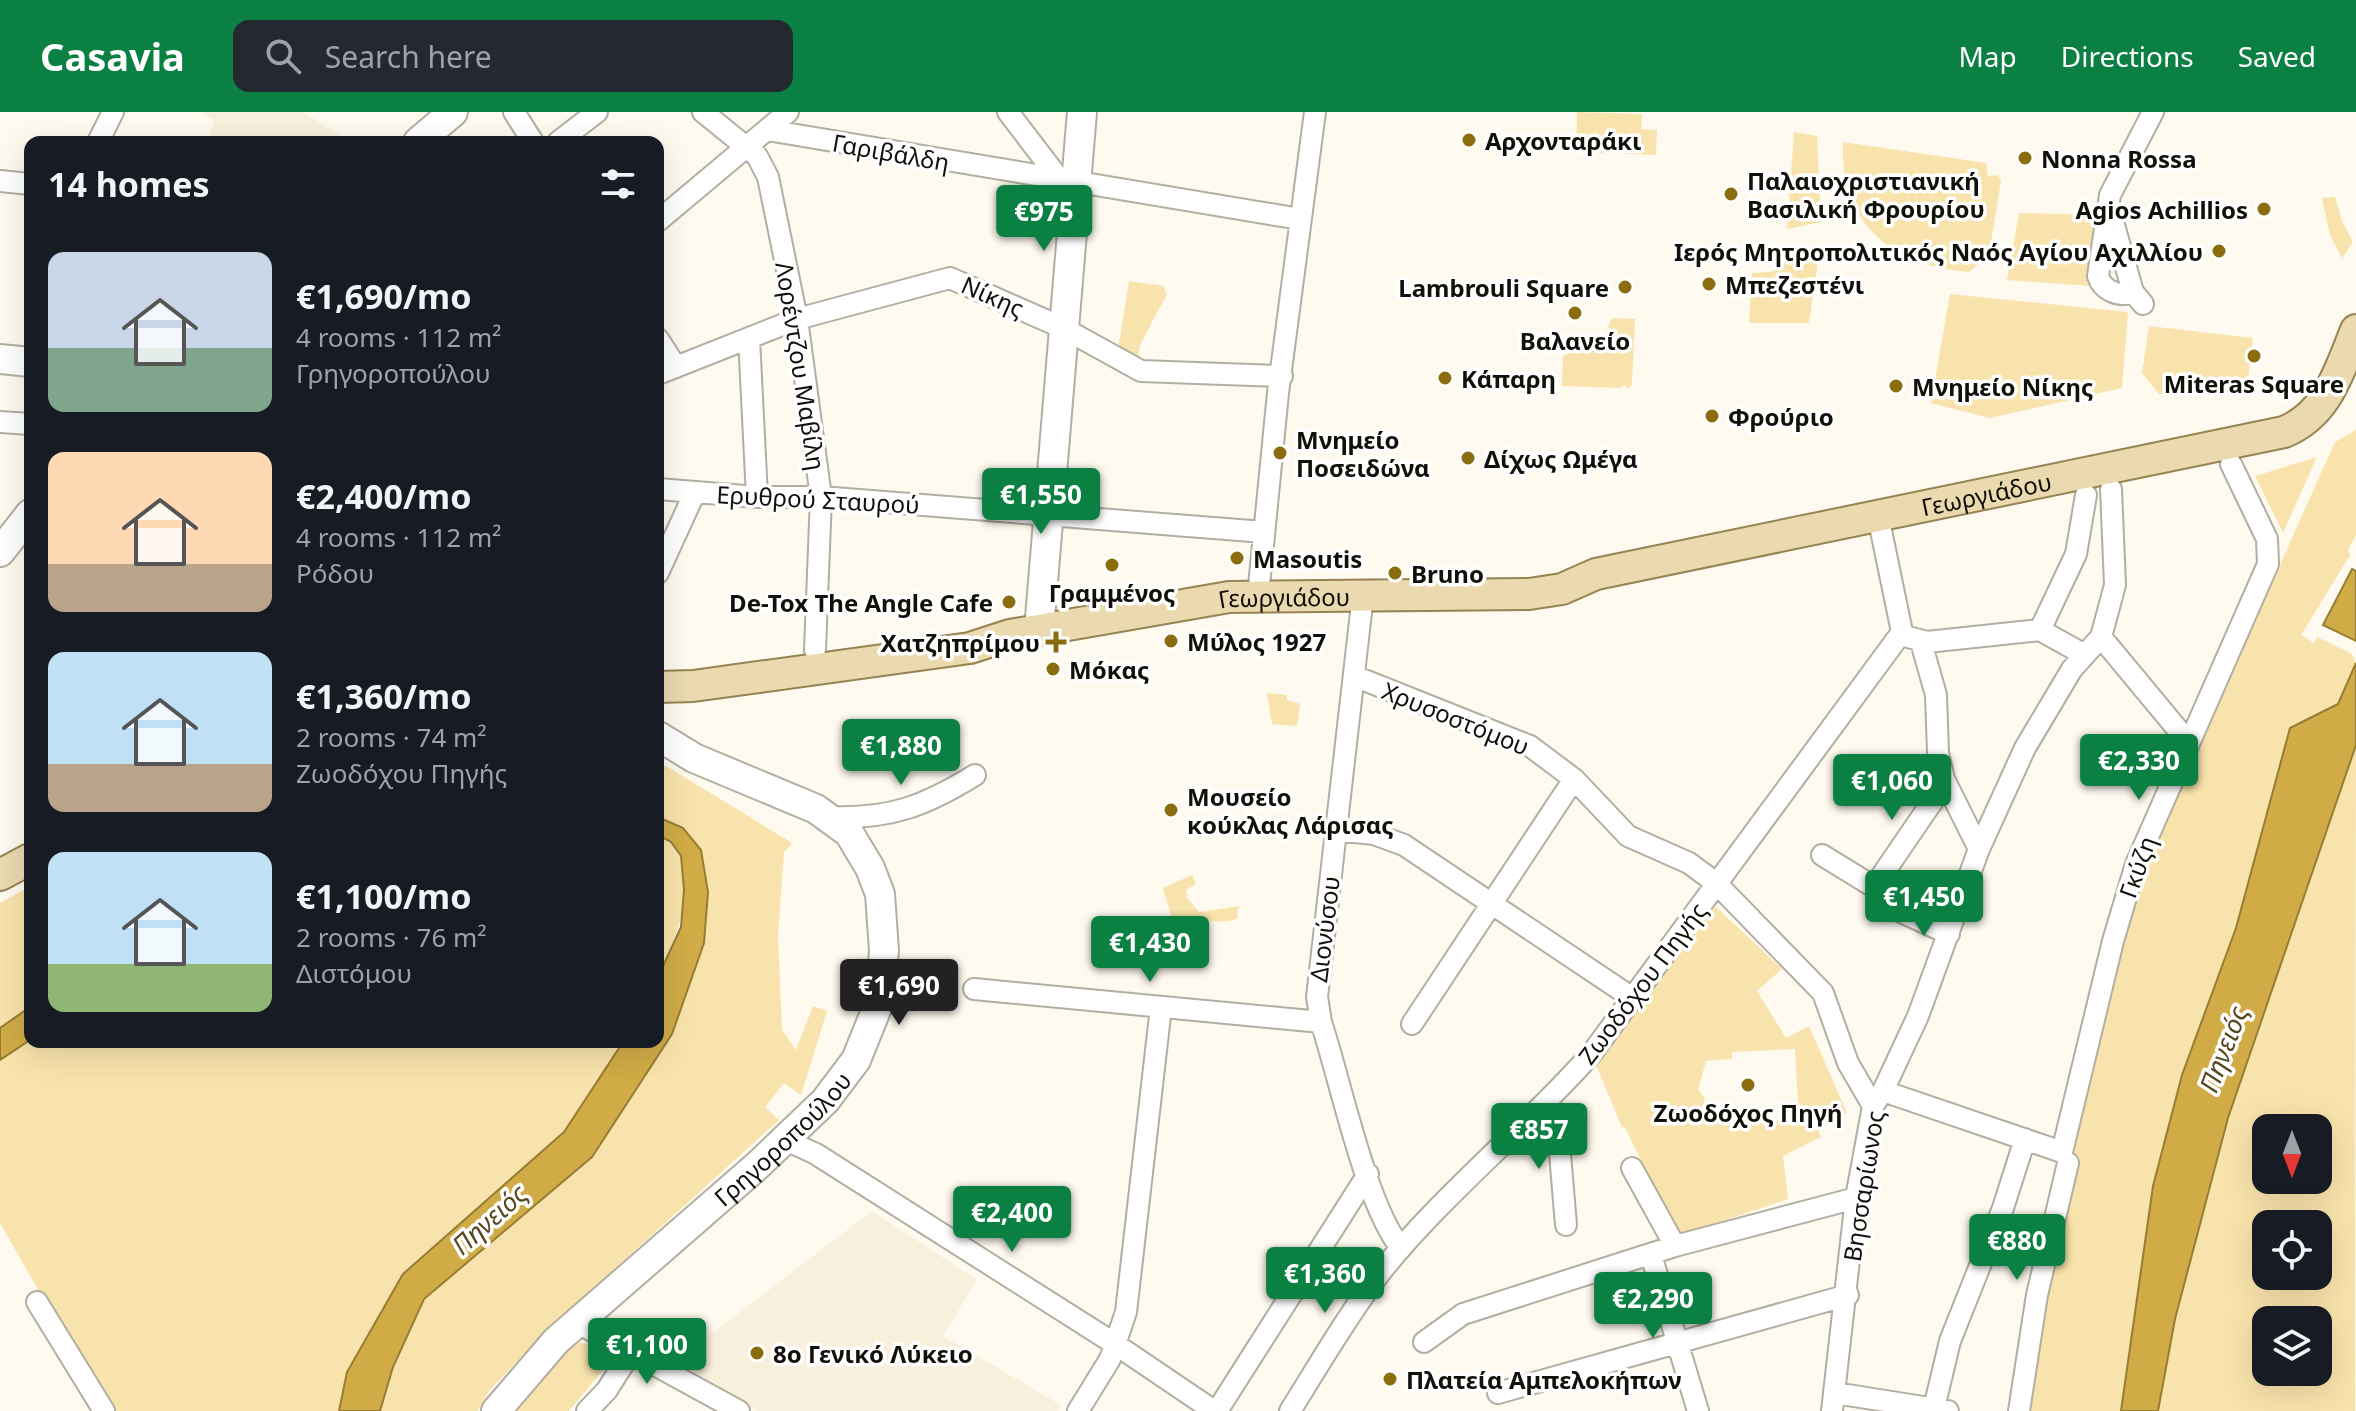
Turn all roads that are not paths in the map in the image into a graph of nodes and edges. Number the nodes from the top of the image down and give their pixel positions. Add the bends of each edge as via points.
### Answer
1 (113, 112) edge
2 (453, 112) edge
3 (514, 112) edge
4 (597, 112) edge
5 (703, 112) edge
6 (788, 112) edge
7 (1008, 112) edge
8 (1082, 112) edge
9 (1315, 112) edge
10 (2153, 112) edge
11 (767, 130) junction
12 (101, 136) edge
13 (425, 136) edge
14 (529, 136) edge
15 (566, 136) edge
16 (746, 147) junction
17 (0, 181) edge
18 (1068, 182) junction
19 (24, 183) edge
20 (2109, 206) junction
21 (664, 216) edge
22 (1300, 219) junction
23 (797, 319) junction
24 (1063, 328) junction
25 (2356, 330) edge
26 (749, 338) junction
27 (0, 359) edge
28 (24, 361) edge
29 (667, 370) edge
30 (1282, 376) junction
31 (2356, 378) edge
32 (2322, 420) junction
33 (0, 422) edge
34 (24, 424) edge
35 (2231, 464) junction
36 (664, 489) edge
37 (695, 492) junction
38 (2099, 492) junction
39 (757, 497) junction
40 (821, 497) junction
41 (1049, 515) junction
42 (24, 522) edge
43 (1880, 527) junction
44 (1264, 532) junction
45 (0, 552) edge
46 (664, 560) edge
47 (1363, 595) junction
48 (1258, 596) junction
49 (2040, 630) junction
50 (1025, 632) junction
51 (1902, 632) junction
52 (2101, 637) junction
53 (1921, 642) junction
54 (815, 650) junction
55 (2083, 654) junction
56 (1354, 676) junction
57 (664, 686) edge
58 (664, 687) edge
59 (664, 740) edge
60 (2189, 743) junction
61 (975, 775) dead end
62 (1574, 779) junction
63 (1945, 783) junction
64 (832, 817) junction
65 (1336, 830) junction
66 (24, 843) edge
67 (1979, 849) junction
68 (0, 855) edge
69 (1822, 855) dead end
70 (24, 862) edge
71 (0, 875) edge
72 (1716, 883) junction
73 (1874, 887) junction
74 (1492, 903) junction
75 (1949, 934) junction
76 (974, 989) dead end
77 (1634, 999) junction
78 (1161, 1007) junction
79 (1321, 1022) junction
80 (1412, 1024) dead end
81 (1878, 1098) junction
82 (1541, 1110) junction
83 (2025, 1139) junction
84 (786, 1140) junction
85 (2065, 1157) junction
86 (1632, 1168) dead end
87 (1368, 1174) junction
88 (1856, 1198) junction
89 (1566, 1225) dead end
90 (1675, 1246) junction
91 (1401, 1248) junction
92 (1651, 1255) junction
93 (1848, 1295) junction
94 (37, 1302) dead end
95 (576, 1322) junction
96 (1424, 1342) dead end
97 (1115, 1344) junction
98 (1677, 1345) junction
99 (631, 1352) junction
100 (1498, 1393) dead end
101 (1833, 1402) edge
102 (1941, 1410) edge
103 (104, 1411) edge
104 (496, 1411) edge
105 (587, 1411) edge
106 (739, 1411) edge
107 (1078, 1411) edge
108 (1216, 1411) edge
109 (1290, 1411) edge
110 (1698, 1411) edge
111 (2019, 1411) edge

1 - 12 street
2 - 13 street
3 - 14 street
4 - 15 street
5 - 16 street, Λορέντζου Μαβίλη
6 - 11 street
7 - 18 street
8 - 18 street
9 - 22 street
10 - 20 street
11 - 16 street
11 - 18 street, Γαριβάλδη
16 - 21 street
16 - 23 street, Λορέντζου Μαβίλη via 768,177
17 - 19 street
18 - 22 street, Γαριβάλδη
18 - 24 street
20 - 20 street via 2138,298 2114,292 2099,280
22 - 30 street
23 - 24 street, Νίκης via 950,278
23 - 26 street, Νίκης
23 - 40 street, Λορέντζου Μαβίλη
24 - 30 street, Νίκης via 1141,371
24 - 41 street
25 - 32 main road
26 - 29 street, Νίκης
26 - 39 street
27 - 28 street
30 - 44 street
31 - 32 main road, Γεωργιάδου via 2341,410
32 - 35 main road, Γεωργιάδου via 2294,449
32 - 43 main road, Γεωργιάδου
33 - 34 street
35 - 38 main road, Γεωργιάδου
35 - 60 street, Γκύζη via 2270,556
36 - 37 street, Ερυθρού Σταυρού
37 - 39 street, Ερυθρού Σταυρού
37 - 46 street
38 - 43 main road, Γεωργιάδου
38 - 49 street
38 - 52 street via 2115,585
39 - 40 street, Ερυθρού Σταυρού
40 - 41 street, Ερυθρού Σταυρού
40 - 54 street, Λορέντζου Μαβίλη
41 - 44 street, Ερυθρού Σταυρού
41 - 50 street
42 - 45 street
43 - 47 main road, Γεωργιάδου via 1610,590
43 - 51 street
44 - 48 street
47 - 48 main road, Γεωργιάδου
47 - 56 street, Διονύσου
48 - 50 main road, Γεωργιάδου
49 - 53 street
49 - 55 street
50 - 54 main road, Γεωργιάδου via 979,627
50 - 58 main road, Γεωργιάδου via 970,648
51 - 53 street
51 - 72 street, Ζωοδόχου Πηγής
52 - 55 street, Βησσαρίωνος
52 - 60 street
53 - 63 street via 1936,695
54 - 57 main road, Γεωργιάδου via 713,664
55 - 67 street, Βησσαρίωνος via 2025,748
56 - 62 street, Χρυσοστόμου via 1530,746
56 - 65 street, Διονύσου
59 - 64 street, Γρηγοροπούλου via 694,758
60 - 85 street, Γκύζη via 2128,889
61 - 64 street, Γρηγοροπούλου via 900,811 870,819
62 - 72 street, Χρυσοστόμου via 1628,836 1689,863
62 - 74 street
63 - 67 street
63 - 73 street
64 - 84 street, Γρηγοροπούλου via 857,843 878,886 884,951 881,991 869,1033 843,1079
65 - 74 street via 1396,840
65 - 79 street, Διονύσου via 1317,997
66 - 68 main road
67 - 75 street, Βησσαρίωνος
69 - 73 street
70 - 71 main road
72 - 77 street, Ζωοδόχου Πηγής
72 - 81 street, Χρυσοστόμου via 1823,993 1848,1063
73 - 75 street via 1897,910
74 - 77 street
74 - 80 street
75 - 81 street, Βησσαρίωνος
76 - 78 street
77 - 82 street, Ζωοδόχου Πηγής
78 - 79 street
78 - 97 street via 1126,1312
79 - 87 street, Διονύσου
81 - 83 street
81 - 88 street, Βησσαρίωνος
82 - 89 street via 1560,1154
82 - 91 street, Ζωοδόχου Πηγής
83 - 85 street
83 - 102 street via 1950,1341
84 - 95 street, Γρηγοροπούλου
84 - 97 street
85 - 111 street, Γκύζη
86 - 90 street
87 - 91 street, Διονύσου
87 - 108 street
88 - 90 street
88 - 93 street, Βησσαρίωνος
90 - 92 street
91 - 109 street, Ζωοδόχου Πηγής
92 - 96 street via 1463,1314
92 - 98 street
93 - 98 street
93 - 101 street, Βησσαρίωνος
94 - 103 street
95 - 99 street
95 - 104 street, Γρηγοροπούλου
97 - 107 street
97 - 108 street
98 - 100 street
98 - 110 street
99 - 105 street
99 - 106 street
101 - 102 street

